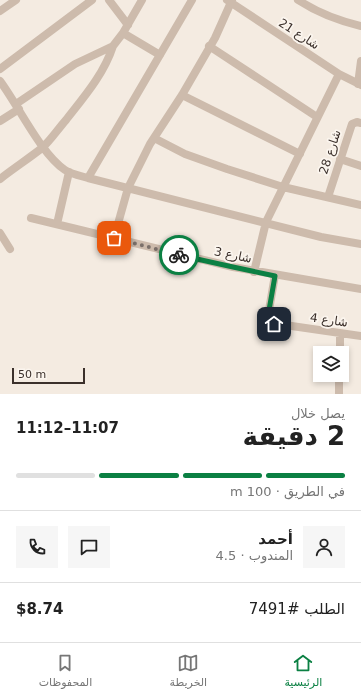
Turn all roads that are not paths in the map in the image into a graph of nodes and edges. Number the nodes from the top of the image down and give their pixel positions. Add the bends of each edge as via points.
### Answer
1 (16, 0) edge
2 (92, 0) edge
3 (109, 0) edge
4 (142, 0) edge
5 (192, 0) edge
6 (298, 0) edge
7 (229, 1) edge
8 (0, 11) edge
9 (128, 25) junction
10 (361, 26) edge
11 (123, 33) junction
12 (113, 46) junction
13 (210, 46) junction
14 (160, 55) junction
15 (361, 61) edge
16 (0, 69) edge
17 (339, 74) junction
18 (0, 81) edge
19 (359, 84) edge
20 (182, 95) junction
21 (17, 107) junction
22 (317, 117) junction
23 (0, 121) edge
24 (361, 123) edge
25 (154, 138) junction
26 (43, 147) junction
27 (300, 154) junction
28 (340, 160) junction
29 (361, 166) edge
30 (69, 172) junction
31 (88, 178) junction
32 (0, 179) edge
33 (284, 187) junction
34 (128, 188) junction
35 (328, 197) junction
36 (361, 205) edge
37 (31, 218) dead end
38 (266, 222) junction
39 (57, 224) junction
40 (0, 233) edge
41 (114, 238) junction
42 (361, 244) edge
43 (10, 249) dead end
44 (254, 272) junction
45 (275, 276) junction
46 (361, 289) edge
47 (340, 333) junction
48 (361, 336) edge
49 (340, 346) edge
50 (339, 382) edge
51 (339, 394) edge

1 - 8 street
2 - 16 street
3 - 9 street
4 - 9 street
5 - 14 street
6 - 10 street via 323,14
7 - 13 street
7 - 17 street, شارع 21
9 - 11 street
11 - 12 street
11 - 14 street
12 - 21 street via 75,64
12 - 26 street via 103,70 90,90
13 - 20 street
13 - 22 street
14 - 31 street
15 - 19 street
17 - 19 street, شارع 21
17 - 22 street
18 - 21 street
20 - 25 street
20 - 27 street
21 - 23 street
21 - 26 street
22 - 27 street
24 - 28 street, شارع 28 via 352,124
25 - 33 street via 185,154
25 - 34 street
26 - 30 street
26 - 32 street
27 - 33 street
28 - 29 street
28 - 35 street, شارع 28
30 - 31 street
30 - 39 street
31 - 34 street
33 - 35 street
33 - 38 street
34 - 38 street
34 - 41 street
35 - 36 street
37 - 39 street, شارع 3
38 - 42 street
38 - 44 street
39 - 41 street, شارع 3
40 - 43 street
41 - 44 street, شارع 3
44 - 45 street, شارع 3
45 - 46 street, شارع 3
45 - 47 street, شارع 4 via 268,316 271,323
47 - 48 street, شارع 4
47 - 49 street
50 - 51 street

